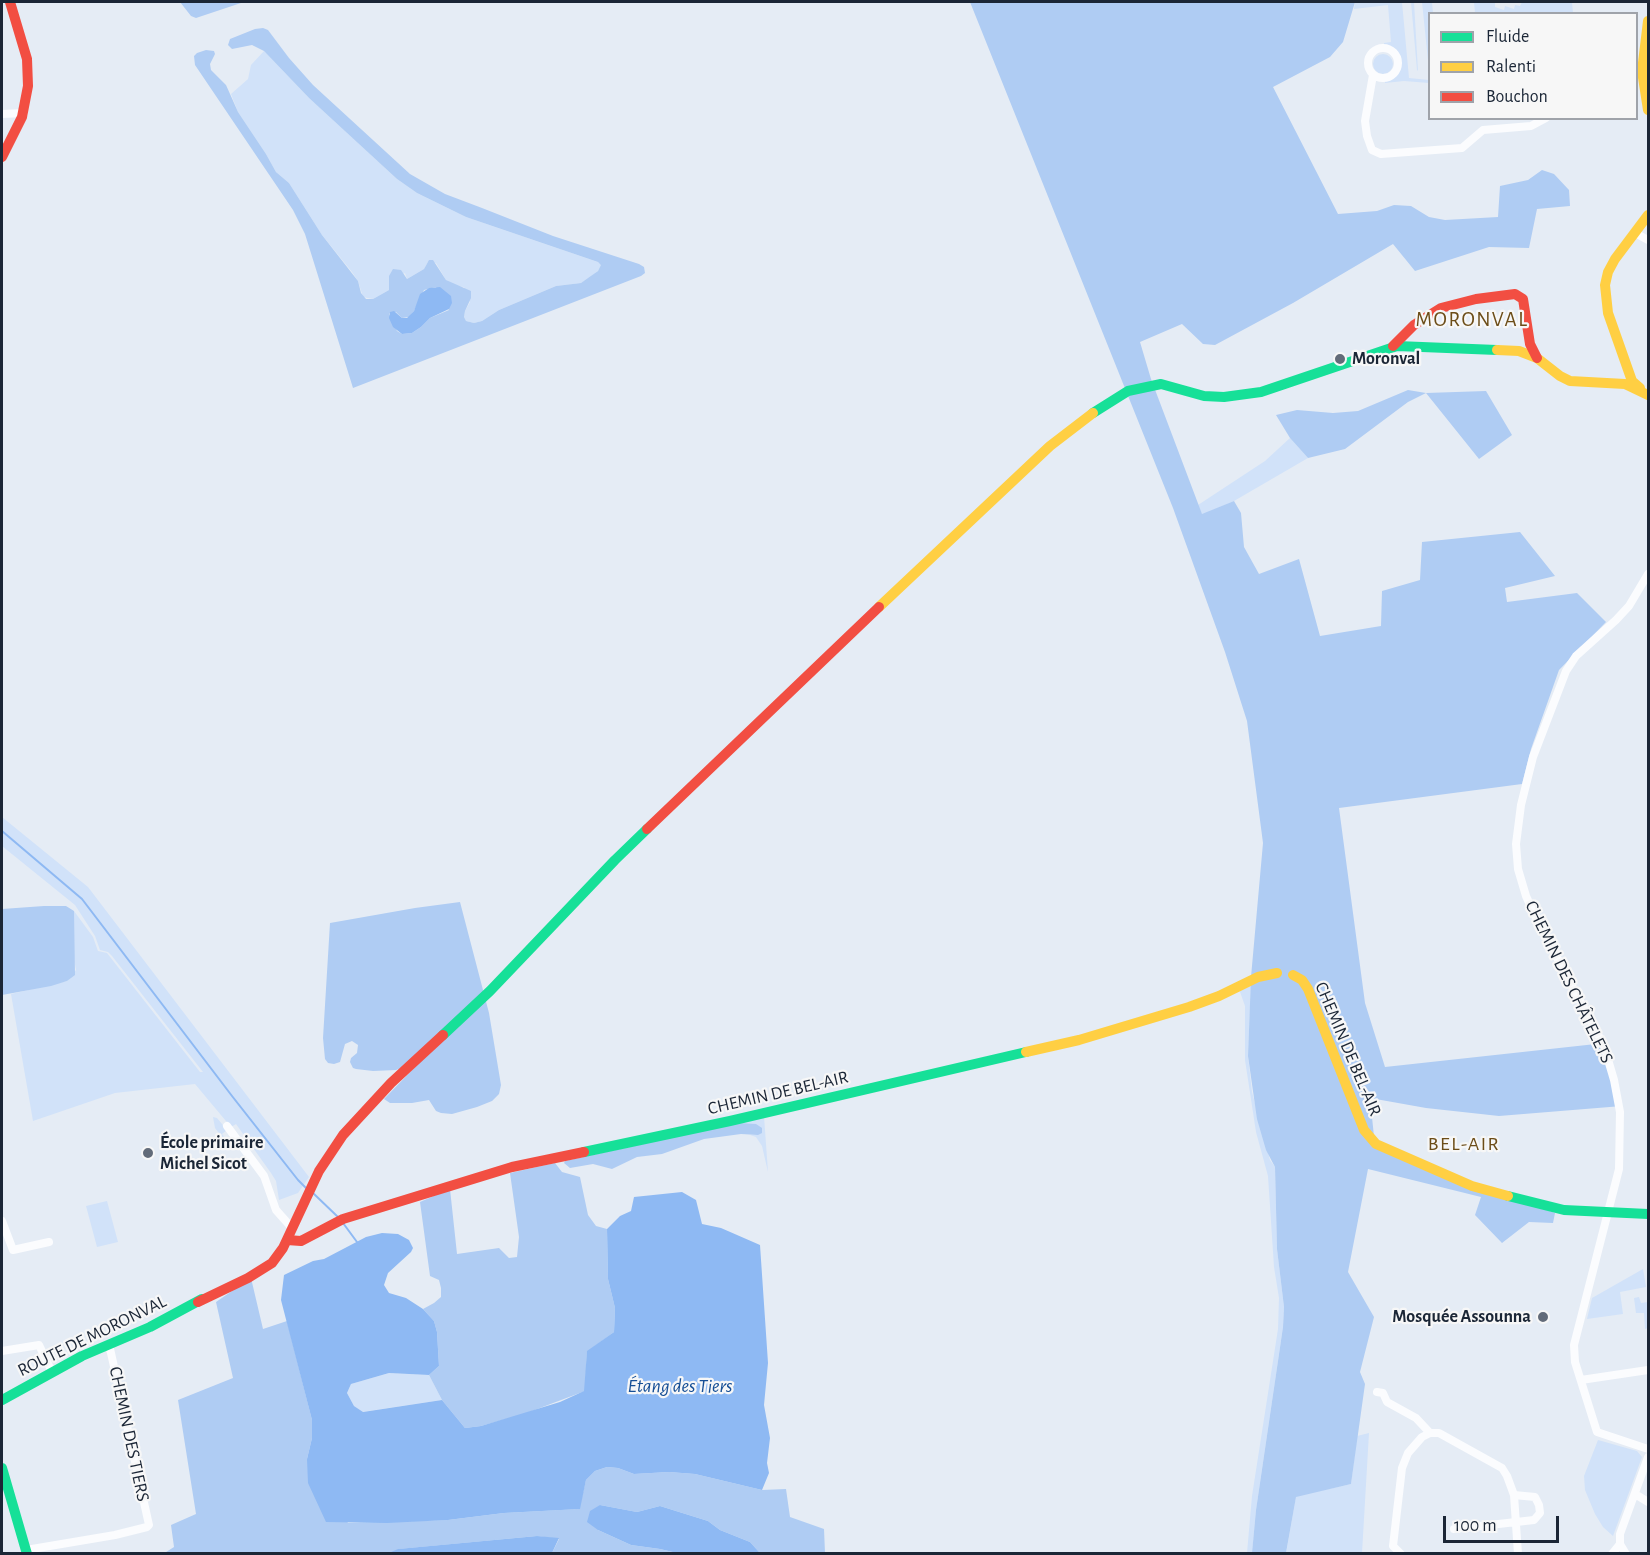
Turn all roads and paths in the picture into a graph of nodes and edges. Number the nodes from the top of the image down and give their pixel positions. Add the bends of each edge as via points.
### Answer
1 (10, 2) edge
2 (1648, 21) edge
3 (1373, 75) dead end
4 (1640, 87) edge
5 (1648, 110) edge
6 (24, 113) junction
7 (2, 114) edge
8 (1542, 120) edge
9 (2, 157) edge
10 (1648, 215) edge
11 (1635, 233) junction
12 (1648, 240) edge
13 (1393, 346) junction
14 (1538, 358) junction
15 (1626, 380) junction
16 (1648, 391) edge
17 (1648, 395) edge
18 (1648, 574) edge
19 (1277, 973) dead end
20 (1293, 975) dead end
21 (227, 1126) dead end
22 (1608, 1212) junction
23 (1648, 1214) edge
24 (2, 1221) edge
25 (292, 1228) junction
26 (287, 1240) junction
27 (49, 1242) dead end
28 (109, 1344) junction
29 (2, 1351) edge
30 (1648, 1370) edge
31 (52, 1372) junction
32 (1581, 1380) junction
33 (1377, 1392) dead end
34 (2, 1400) edge
35 (1430, 1433) junction
36 (1648, 1449) edge
37 (1648, 1457) edge
38 (2, 1468) edge
39 (1635, 1494) junction
40 (1514, 1495) junction
41 (1648, 1502) edge
42 (1516, 1523) junction
43 (1454, 1528) dead end
44 (1620, 1544) junction
45 (27, 1552) edge
46 (1401, 1554) edge
47 (1518, 1554) edge
48 (1612, 1554) edge
49 (1626, 1554) edge

1 - 6 street via 27,59
2 - 4 street
3 - 8 street via 1365,121 1372,150 1381,154 1462,148 1483,130 1531,126
4 - 5 street
6 - 7 street
6 - 9 street
10 - 11 street
11 - 12 street
11 - 15 street via 1615,259 1605,285 1608,313
13 - 14 street via 1508,350
13 - 14 street via 1414,325 1441,308 1515,294 1523,299 1530,344
13 - 25 street, ROUTE DE MORONVAL via 1252,394 1204,396 1167,384 1125,393 1037,457 615,860 490,991 391,1083 343,1135 309,1190
14 - 15 street via 1570,381
15 - 16 street
15 - 17 street
18 - 22 street, CHEMIN DES CHÂTELETS via 1629,606 1576,656 1566,671 1533,757 1516,838 1518,869 1530,906 1604,1046 1614,1080 1620,1112 1620,1155
19 - 26 street, CHEMIN DE BEL-AIR via 1258,977 1203,1002 1079,1040 512,1167 340,1221 301,1241
20 - 22 street, CHEMIN DE BEL-AIR via 1308,989 1364,1130 1373,1142 1480,1189 1552,1208
21 - 25 street via 264,1176 274,1207
22 - 23 street, CHEMIN DE BEL-AIR
22 - 32 street, CHEMIN DES CHÂTELETS via 1574,1349
24 - 27 street via 13,1250
25 - 26 street, ROUTE DE MORONVAL
26 - 28 street, ROUTE DE MORONVAL via 268,1266 248,1278
28 - 31 street, ROUTE DE MORONVAL
28 - 45 street, CHEMIN DES TIERS via 149,1525
29 - 31 street via 39,1345
30 - 32 street
31 - 34 street, ROUTE DE MORONVAL
32 - 36 street, CHEMIN DES CHÂTELETS via 1597,1432
33 - 35 street via 1416,1418
35 - 40 street via 1439,1433 1502,1468
35 - 46 street via 1408,1453 1402,1468 1393,1546
37 - 39 street
38 - 45 street
39 - 41 street
39 - 44 street
40 - 42 street
40 - 42 street via 1535,1497 1540,1514 1534,1520
42 - 43 street
42 - 47 street
44 - 48 street
44 - 49 street

